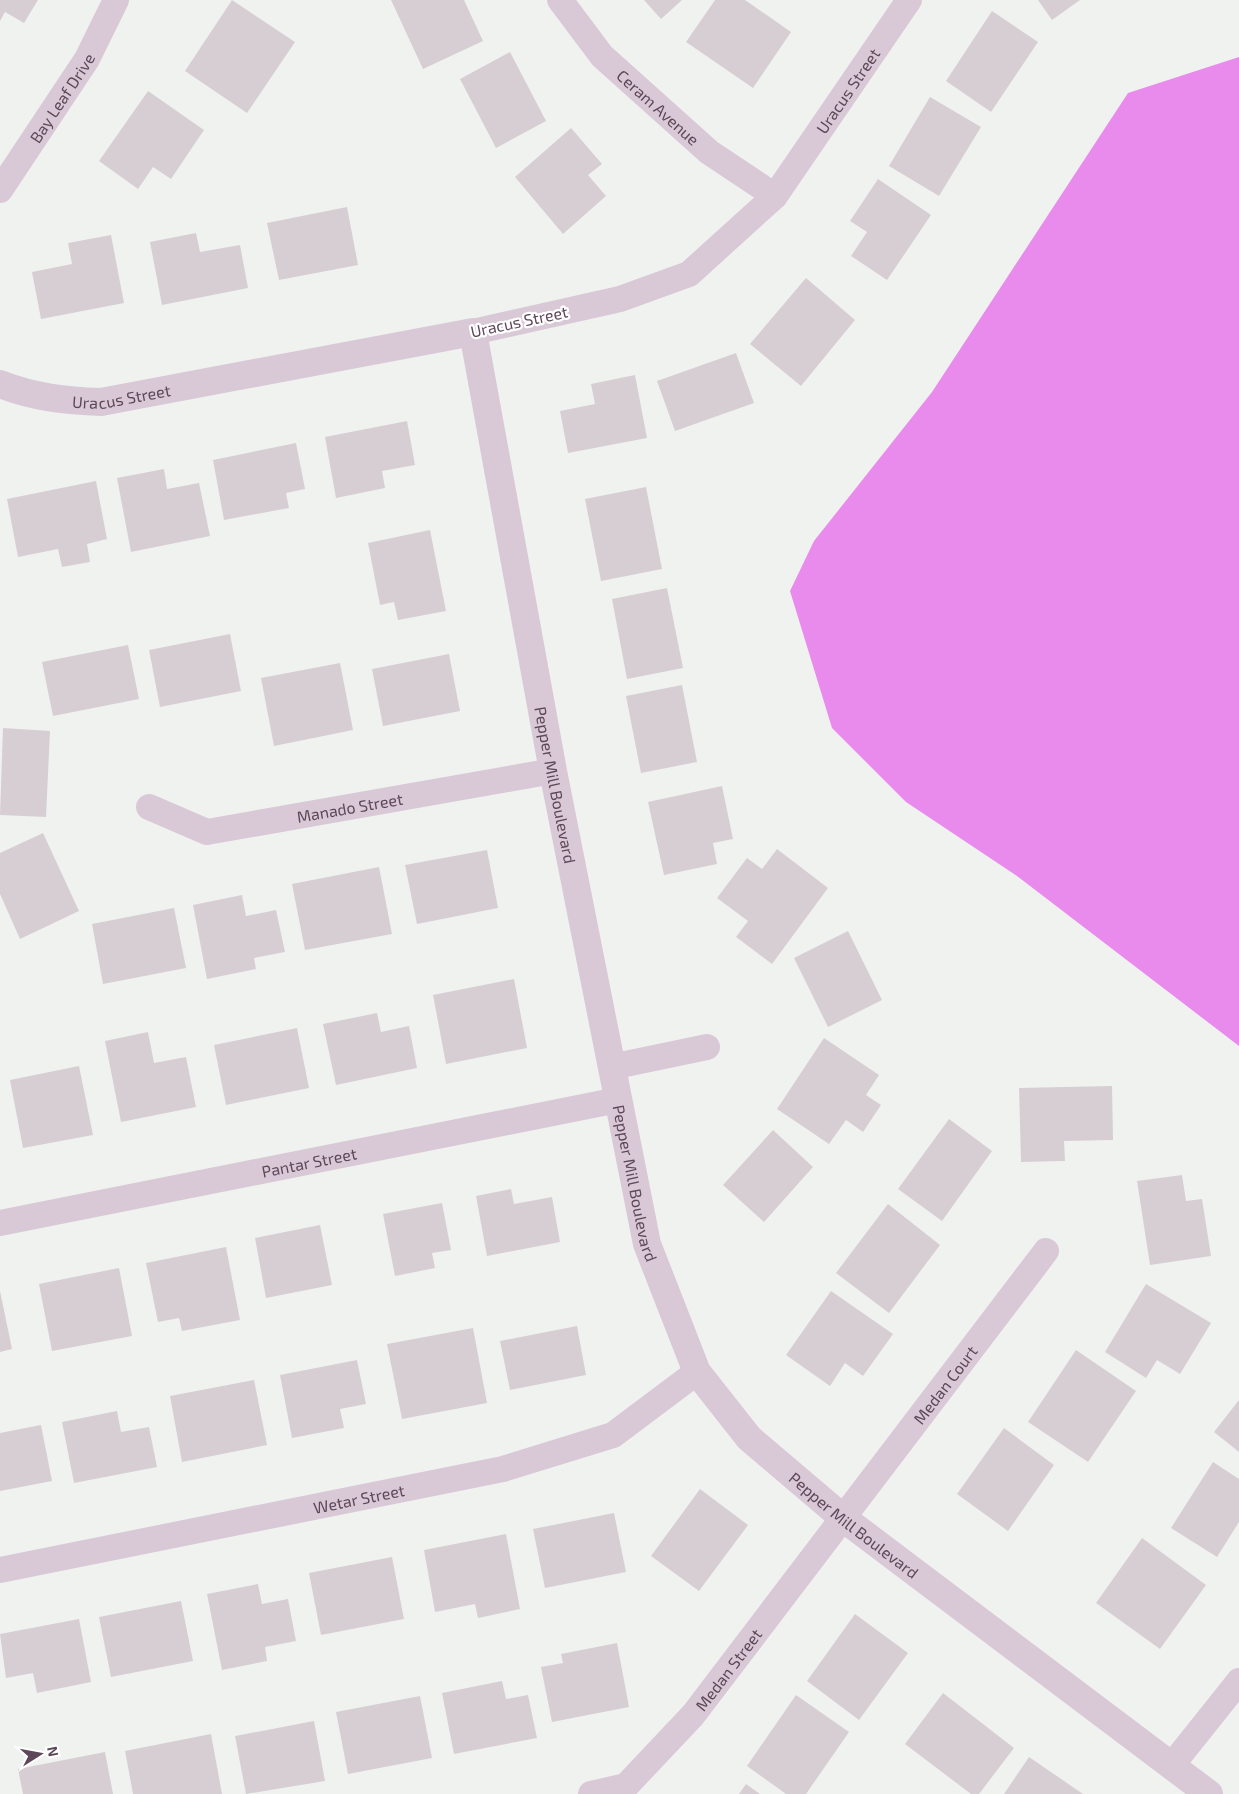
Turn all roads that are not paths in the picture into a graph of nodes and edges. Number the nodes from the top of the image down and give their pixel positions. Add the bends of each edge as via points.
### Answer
1 (116, 0) edge
2 (560, 0) edge
3 (909, 0) edge
4 (0, 190) edge
5 (775, 196) junction
6 (473, 332) junction
7 (0, 384) edge
8 (553, 771) junction
9 (148, 807) dead end
10 (707, 1047) dead end
11 (612, 1068) junction
12 (618, 1100) junction
13 (0, 1223) edge
14 (1046, 1251) dead end
15 (697, 1372) junction
16 (843, 1518) junction
17 (0, 1570) edge
18 (1239, 1681) edge
19 (1172, 1765) junction
20 (591, 1794) edge
21 (1209, 1794) edge

1 - 4 street, Bay Leaf Drive via 87,59
2 - 5 street, Ceram Avenue via 602,56 709,152
3 - 5 street, Uracus Street
5 - 6 street, Uracus Street via 689,274 620,299
6 - 7 street, Uracus Street via 101,402 61,401 24,394
6 - 8 street, Pepper Mill Boulevard
8 - 9 street, Manado Street via 206,832
8 - 11 street, Pepper Mill Boulevard
10 - 11 street
11 - 12 street, Pepper Mill Boulevard
12 - 13 street, Pantar Street
12 - 15 street, Pepper Mill Boulevard via 647,1244
14 - 16 street, Medan Court
15 - 16 street, Pepper Mill Boulevard via 749,1438
15 - 17 street, Wetar Street via 613,1435 503,1469
16 - 19 street, Pepper Mill Boulevard
16 - 20 street, Medan Street via 693,1715 626,1786
18 - 19 street
19 - 21 street, Pepper Mill Boulevard

